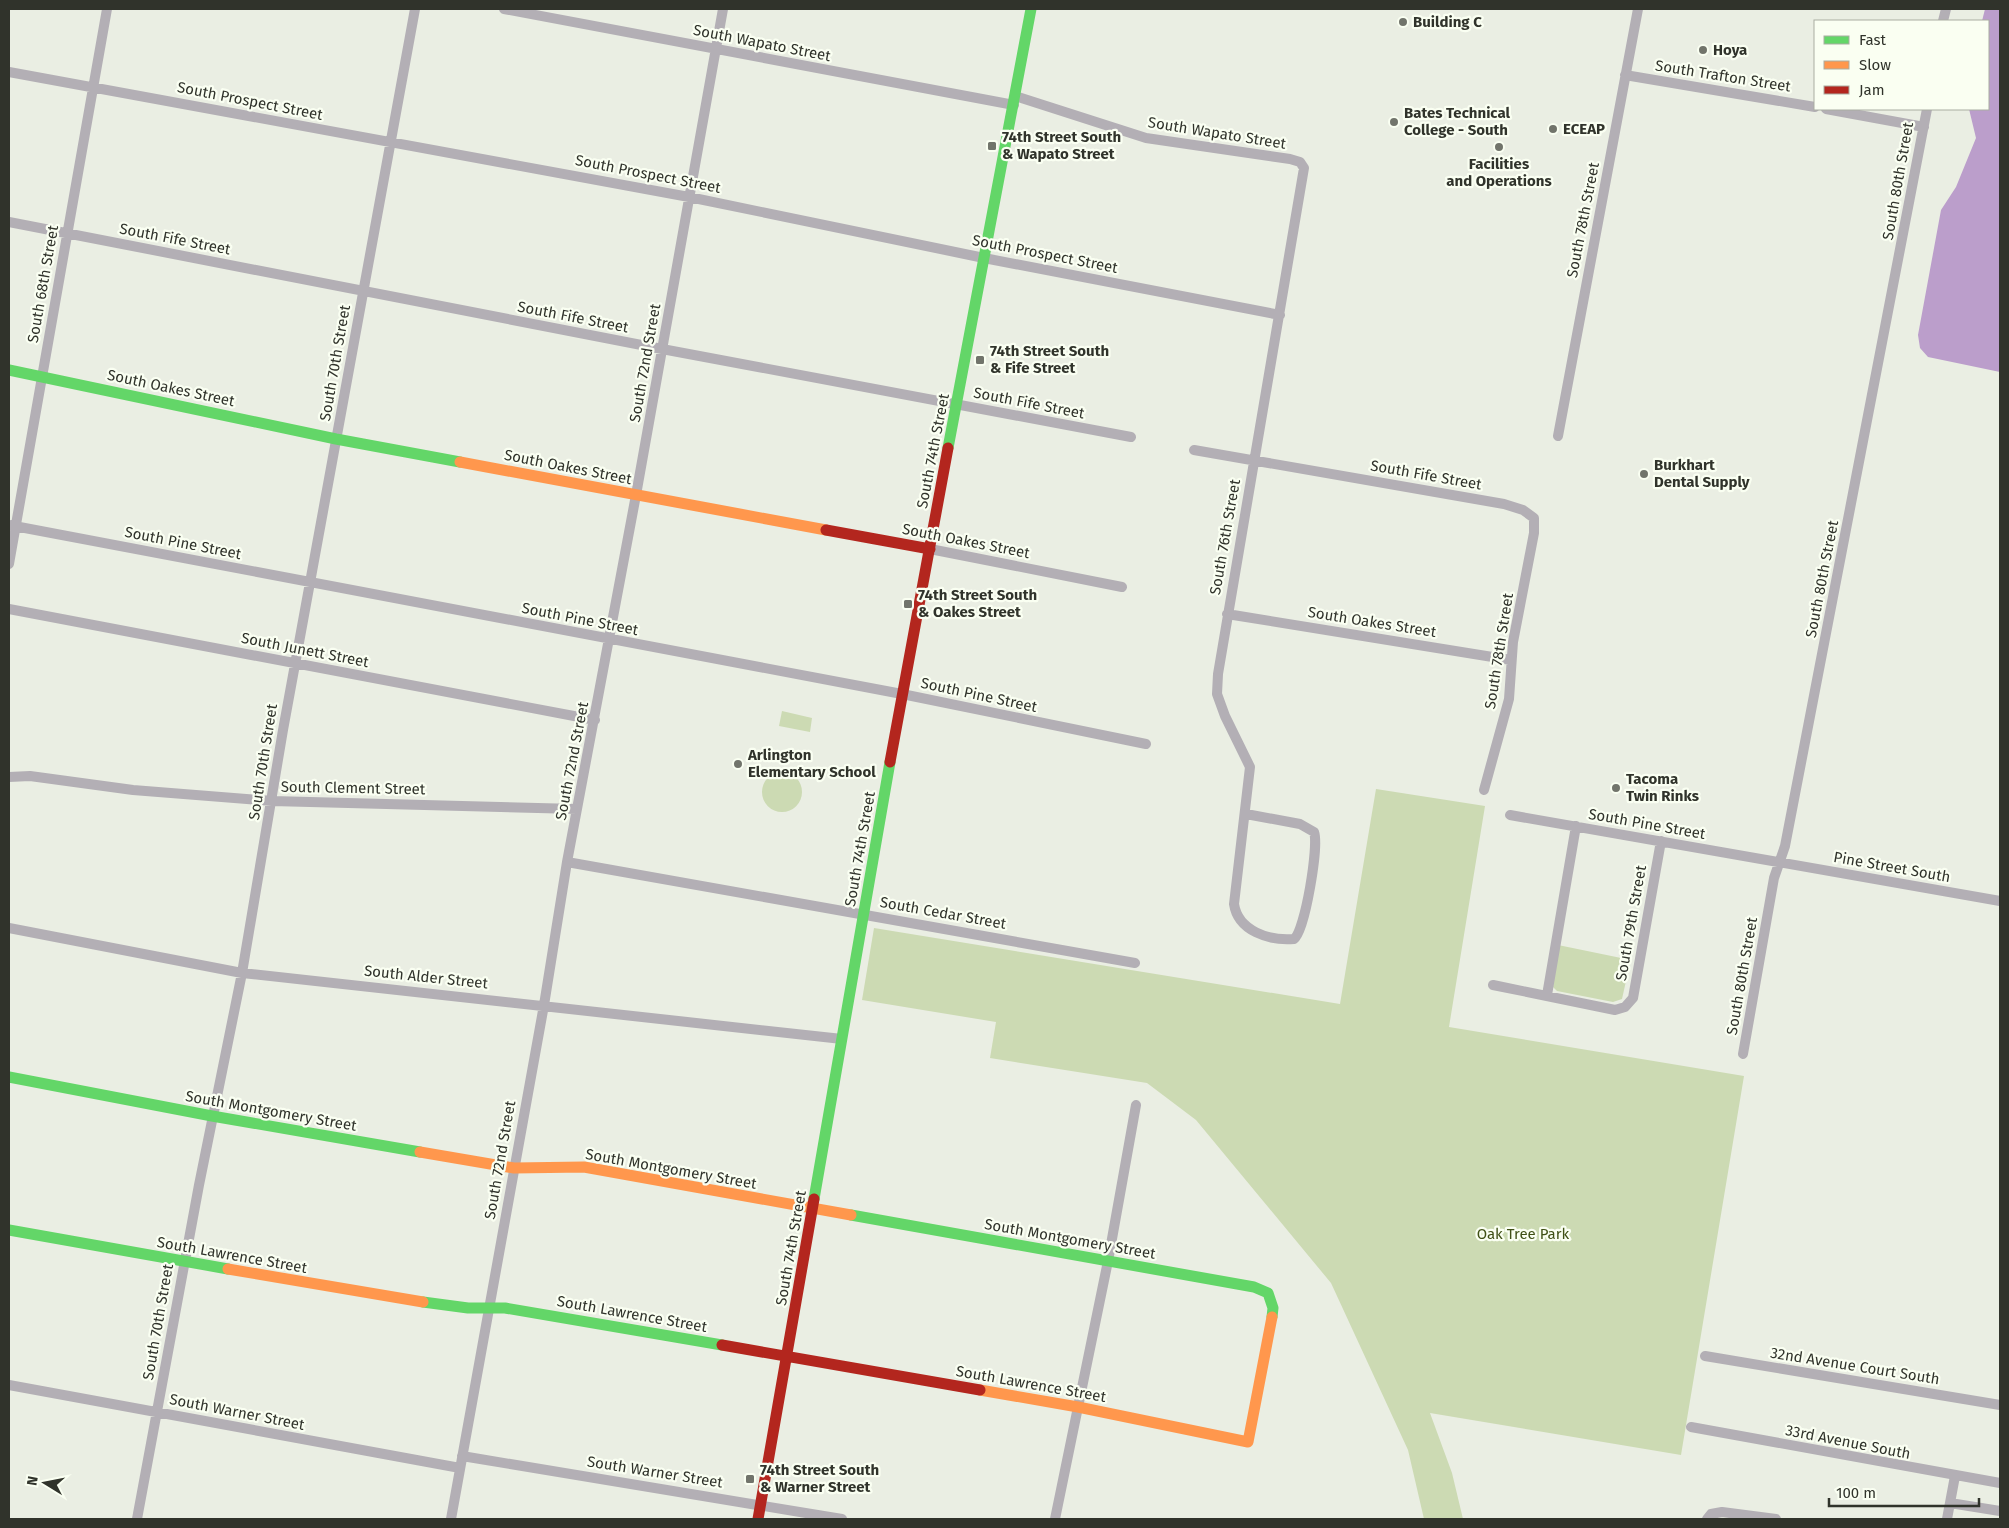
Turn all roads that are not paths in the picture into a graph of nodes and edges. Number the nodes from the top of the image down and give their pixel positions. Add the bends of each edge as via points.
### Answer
1 (107, 9) edge
2 (416, 9) edge
3 (504, 9) edge
4 (724, 9) edge
5 (1031, 9) edge
6 (1638, 9) edge
7 (716, 50) junction
8 (9, 72) edge
9 (1626, 76) junction
10 (93, 87) junction
11 (1014, 101) junction
12 (1814, 107) edge
13 (1832, 110) edge
14 (1927, 110) edge
15 (1924, 126) junction
16 (391, 142) junction
17 (1300, 162) joint
18 (690, 197) junction
19 (9, 222) edge
20 (67, 232) junction
21 (984, 258) junction
22 (363, 292) junction
23 (1280, 315) junction
24 (662, 349) junction
25 (9, 370) edge
26 (42, 376) junction
27 (957, 405) junction
28 (1558, 436) dead end
29 (1131, 437) dead end
30 (336, 439) junction
31 (1194, 450) dead end
32 (1253, 460) junction
33 (636, 495) junction
34 (1504, 504) joint
35 (12, 525) edge
36 (930, 549) junction
37 (9, 564) edge
38 (310, 583) junction
39 (1122, 587) dead end
40 (9, 609) edge
41 (1227, 614) junction
42 (610, 639) junction
43 (1512, 660) junction
44 (295, 663) junction
45 (902, 694) junction
46 (595, 720) junction
47 (1146, 744) dead end
48 (9, 777) edge
49 (1484, 790) dead end
50 (272, 801) junction
51 (577, 809) junction
52 (1246, 814) junction
53 (1510, 815) dead end
54 (1576, 826) junction
55 (1661, 841) junction
56 (567, 862) junction
57 (1779, 864) junction
58 (2000, 901) edge
59 (863, 914) junction
60 (9, 928) edge
61 (1136, 963) dead end
62 (242, 972) junction
63 (1493, 985) dead end
64 (1546, 995) junction
65 (544, 1005) junction
66 (842, 1039) junction
67 (1743, 1054) dead end
68 (9, 1077) edge
69 (1136, 1104) dead end
70 (212, 1116) junction
71 (514, 1168) junction
72 (813, 1209) junction
73 (9, 1230) edge
74 (1108, 1261) junction
75 (184, 1262) junction
76 (489, 1308) junction
77 (787, 1356) junction
78 (1705, 1356) dead end
79 (9, 1385) edge
80 (2000, 1405) edge
81 (1078, 1407) junction
82 (157, 1412) junction
83 (1691, 1427) dead end
84 (1248, 1442) joint
85 (462, 1456) junction
86 (460, 1468) junction
87 (1955, 1476) junction
88 (2000, 1483) edge
89 (1950, 1503) junction
90 (760, 1505) junction
91 (2000, 1511) edge
92 (1709, 1516) edge
93 (137, 1519) edge
94 (451, 1519) edge
95 (758, 1519) edge
96 (842, 1519) edge
97 (1055, 1519) edge
98 (1776, 1519) edge
99 (1947, 1519) edge

1 - 10 street, South 68th Street
2 - 16 street, South 70th Street
3 - 7 street, South Wapato Street
4 - 7 street, South 72nd Street
5 - 11 street, South 74th Street
6 - 9 street, South 78th Street
7 - 11 street, South Wapato Street
7 - 18 street, South 72nd Street
8 - 10 street, South Prospect Street
9 - 12 street, South Trafton Street
9 - 28 street, South 78th Street
10 - 16 street, South Prospect Street
10 - 20 street, South 68th Street
11 - 17 street, South Wapato Street via 1146,138
11 - 21 street, South 74th Street
13 - 15 street
14 - 15 street, South 80th Street
15 - 57 street, South 80th Street via 1791,816
16 - 18 street, South Prospect Street
16 - 22 street, South 70th Street
17 - 23 street, South 76th Street via 1304,178
18 - 21 street, South Prospect Street
18 - 24 street, South 72nd Street
19 - 20 street, South Fife Street
20 - 22 street, South Fife Street
20 - 26 street, South 68th Street
21 - 23 street, South Prospect Street
21 - 27 street, South 74th Street
22 - 24 street, South Fife Street
22 - 30 street, South 70th Street
23 - 32 street, South 76th Street
24 - 27 street, South Fife Street
24 - 33 street, South 72nd Street
25 - 26 street, South Oakes Street
26 - 30 street, South Oakes Street
26 - 35 street, South 68th Street
27 - 29 street, South Fife Street
27 - 36 street, South 74th Street
30 - 33 street, South Oakes Street
30 - 38 street, South 70th Street
31 - 32 street, South Fife Street
32 - 34 street, South Fife Street
32 - 41 street, South 76th Street
33 - 36 street, South Oakes Street
33 - 42 street, South 72nd Street
34 - 43 street, South 78th Street via 1528,513 1535,523
35 - 37 street, South 68th Street
35 - 38 street, South Pine Street
36 - 39 street, South Oakes Street
36 - 45 street, South 74th Street
38 - 42 street, South Pine Street
38 - 44 street, South 70th Street
40 - 44 street, South Junett Street
41 - 43 street, South Oakes Street
41 - 52 street, South 76th Street via 1217,694 1250,767
42 - 45 street, South Pine Street
42 - 46 street, South 72nd Street
43 - 49 street, South 78th Street via 1509,699
44 - 46 street, South Junett Street
44 - 50 street, South 70th Street
45 - 47 street, South Pine Street
45 - 59 street, South 74th Street
46 - 51 street, South 72nd Street
48 - 50 street, South Clement Street via 30,776 133,790
50 - 51 street, South Clement Street
50 - 62 street, South 70th Street
51 - 56 street, South 72nd Street
52 - 52 street, South 76th Street via 1300,824 1314,832 1316,849 1297,937 1289,939 1255,932 1246,928 1236,913 1234,904
53 - 54 street, South Pine Street
54 - 55 street, South Pine Street
54 - 64 street
55 - 57 street, South Pine Street
55 - 64 street, South 79th Street via 1633,998 1625,1007 1616,1010
56 - 59 street, South Cedar Street
56 - 65 street, South 72nd Street
57 - 58 street, Pine Street South
57 - 67 street, South 80th Street
59 - 61 street, South Cedar Street
59 - 66 street, South 74th Street
60 - 62 street, South Alder Street
62 - 65 street, South Alder Street
62 - 70 street, South 70th Street
63 - 64 street
65 - 66 street, South Alder Street
65 - 71 street, South 72nd Street
66 - 72 street, South 74th Street
68 - 70 street, South Montgomery Street
69 - 74 street
70 - 71 street, South Montgomery Street
70 - 75 street, South 70th Street
71 - 72 street, South Montgomery Street via 584,1167
71 - 76 street, South 72nd Street
72 - 74 street, South Montgomery Street
72 - 77 street, South 74th Street
73 - 75 street, South Lawrence Street
74 - 81 street
74 - 84 street, South Montgomery Street via 1254,1287 1268,1293 1273,1308 1272,1325
75 - 76 street, South Lawrence Street via 388,1298
75 - 82 street, South 70th Street
76 - 77 street, South Lawrence Street via 505,1308
76 - 85 street, South 72nd Street
77 - 81 street, South Lawrence Street
77 - 90 street, South 74th Street
78 - 80 street, 32nd Avenue Court South
79 - 82 street, South Warner Street
81 - 84 street, South Lawrence Street
81 - 97 street
82 - 86 street, South Warner Street
82 - 93 street, South 70th Street
83 - 87 street, 33rd Avenue South
85 - 86 street, South 72nd Street
85 - 90 street, South Warner Street
86 - 94 street, South 72nd Street
87 - 88 street, 33rd Avenue South
87 - 89 street
89 - 91 street
89 - 99 street
90 - 95 street, South 74th Street
90 - 96 street, South Warner Street
92 - 98 street via 1722,1512

